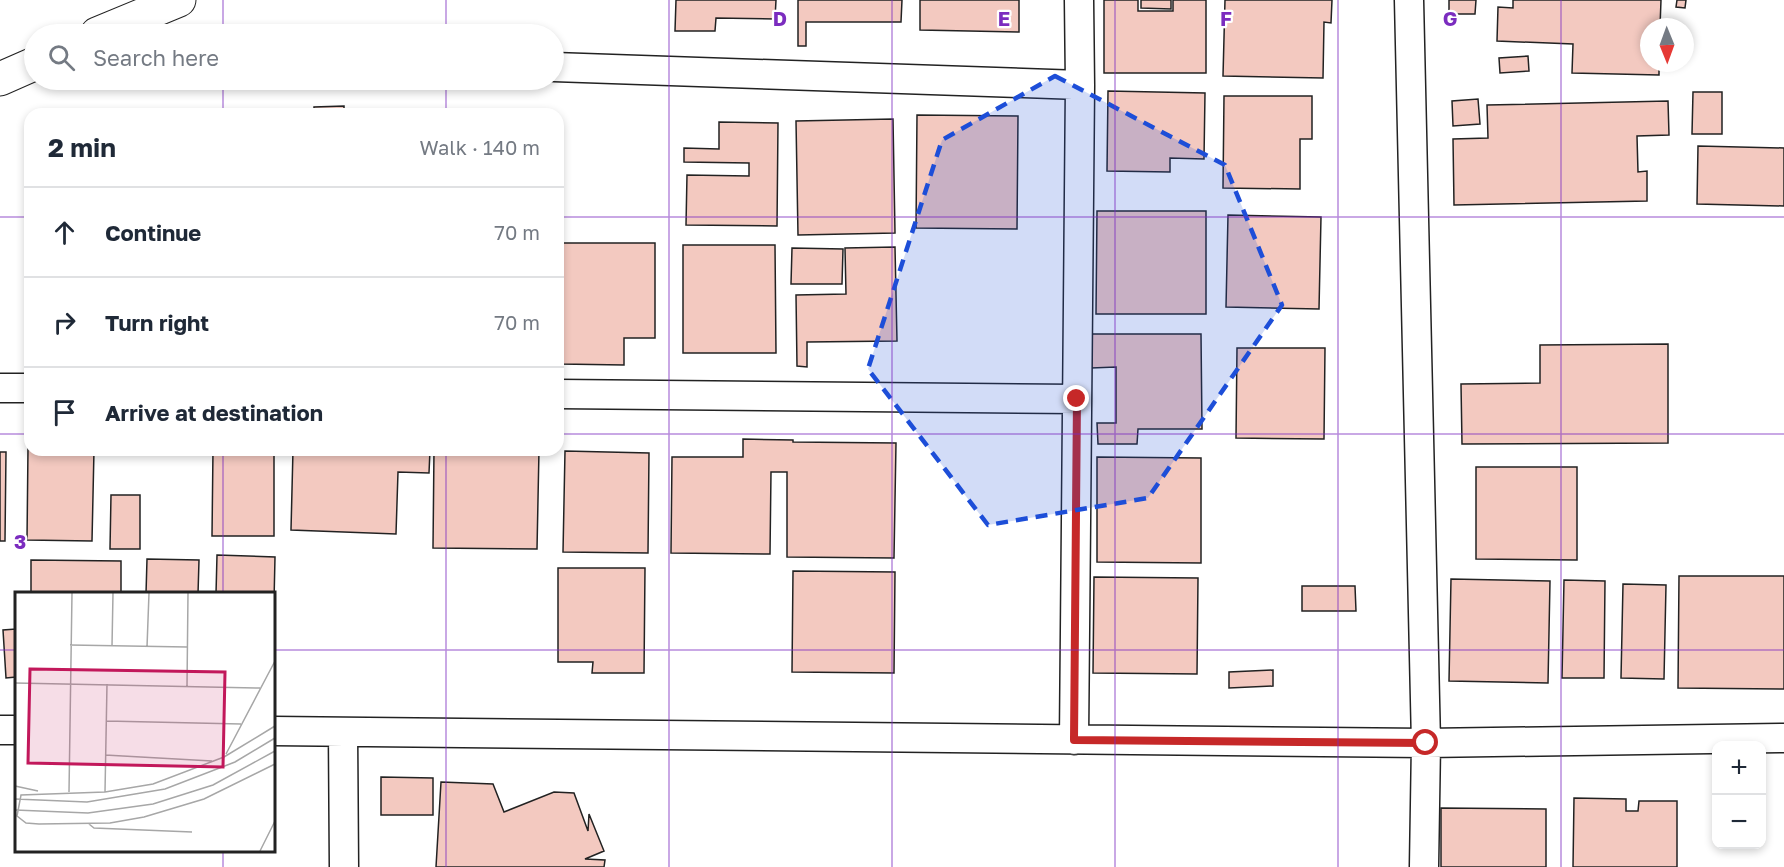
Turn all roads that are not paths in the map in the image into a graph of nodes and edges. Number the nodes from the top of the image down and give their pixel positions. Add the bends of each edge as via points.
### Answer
1 (179, 0) edge
2 (1079, 0) edge
3 (1408, 0) edge
4 (121, 24) edge
5 (564, 67) edge
6 (24, 68) edge
7 (0, 79) edge
8 (1080, 85) junction
9 (0, 388) edge
10 (24, 388) edge
11 (564, 394) edge
12 (1077, 399) junction
13 (274, 731) edge
14 (343, 732) junction
15 (1784, 738) edge
16 (1074, 740) junction
17 (1426, 743) junction
18 (344, 867) edge
19 (1424, 867) edge

1 - 4 main road
2 - 8 street
3 - 17 street
5 - 8 street
6 - 7 main road
8 - 12 street
9 - 10 street
11 - 12 street
12 - 16 street
13 - 14 street
14 - 16 street
14 - 18 street
15 - 17 street
16 - 17 street
17 - 19 street

